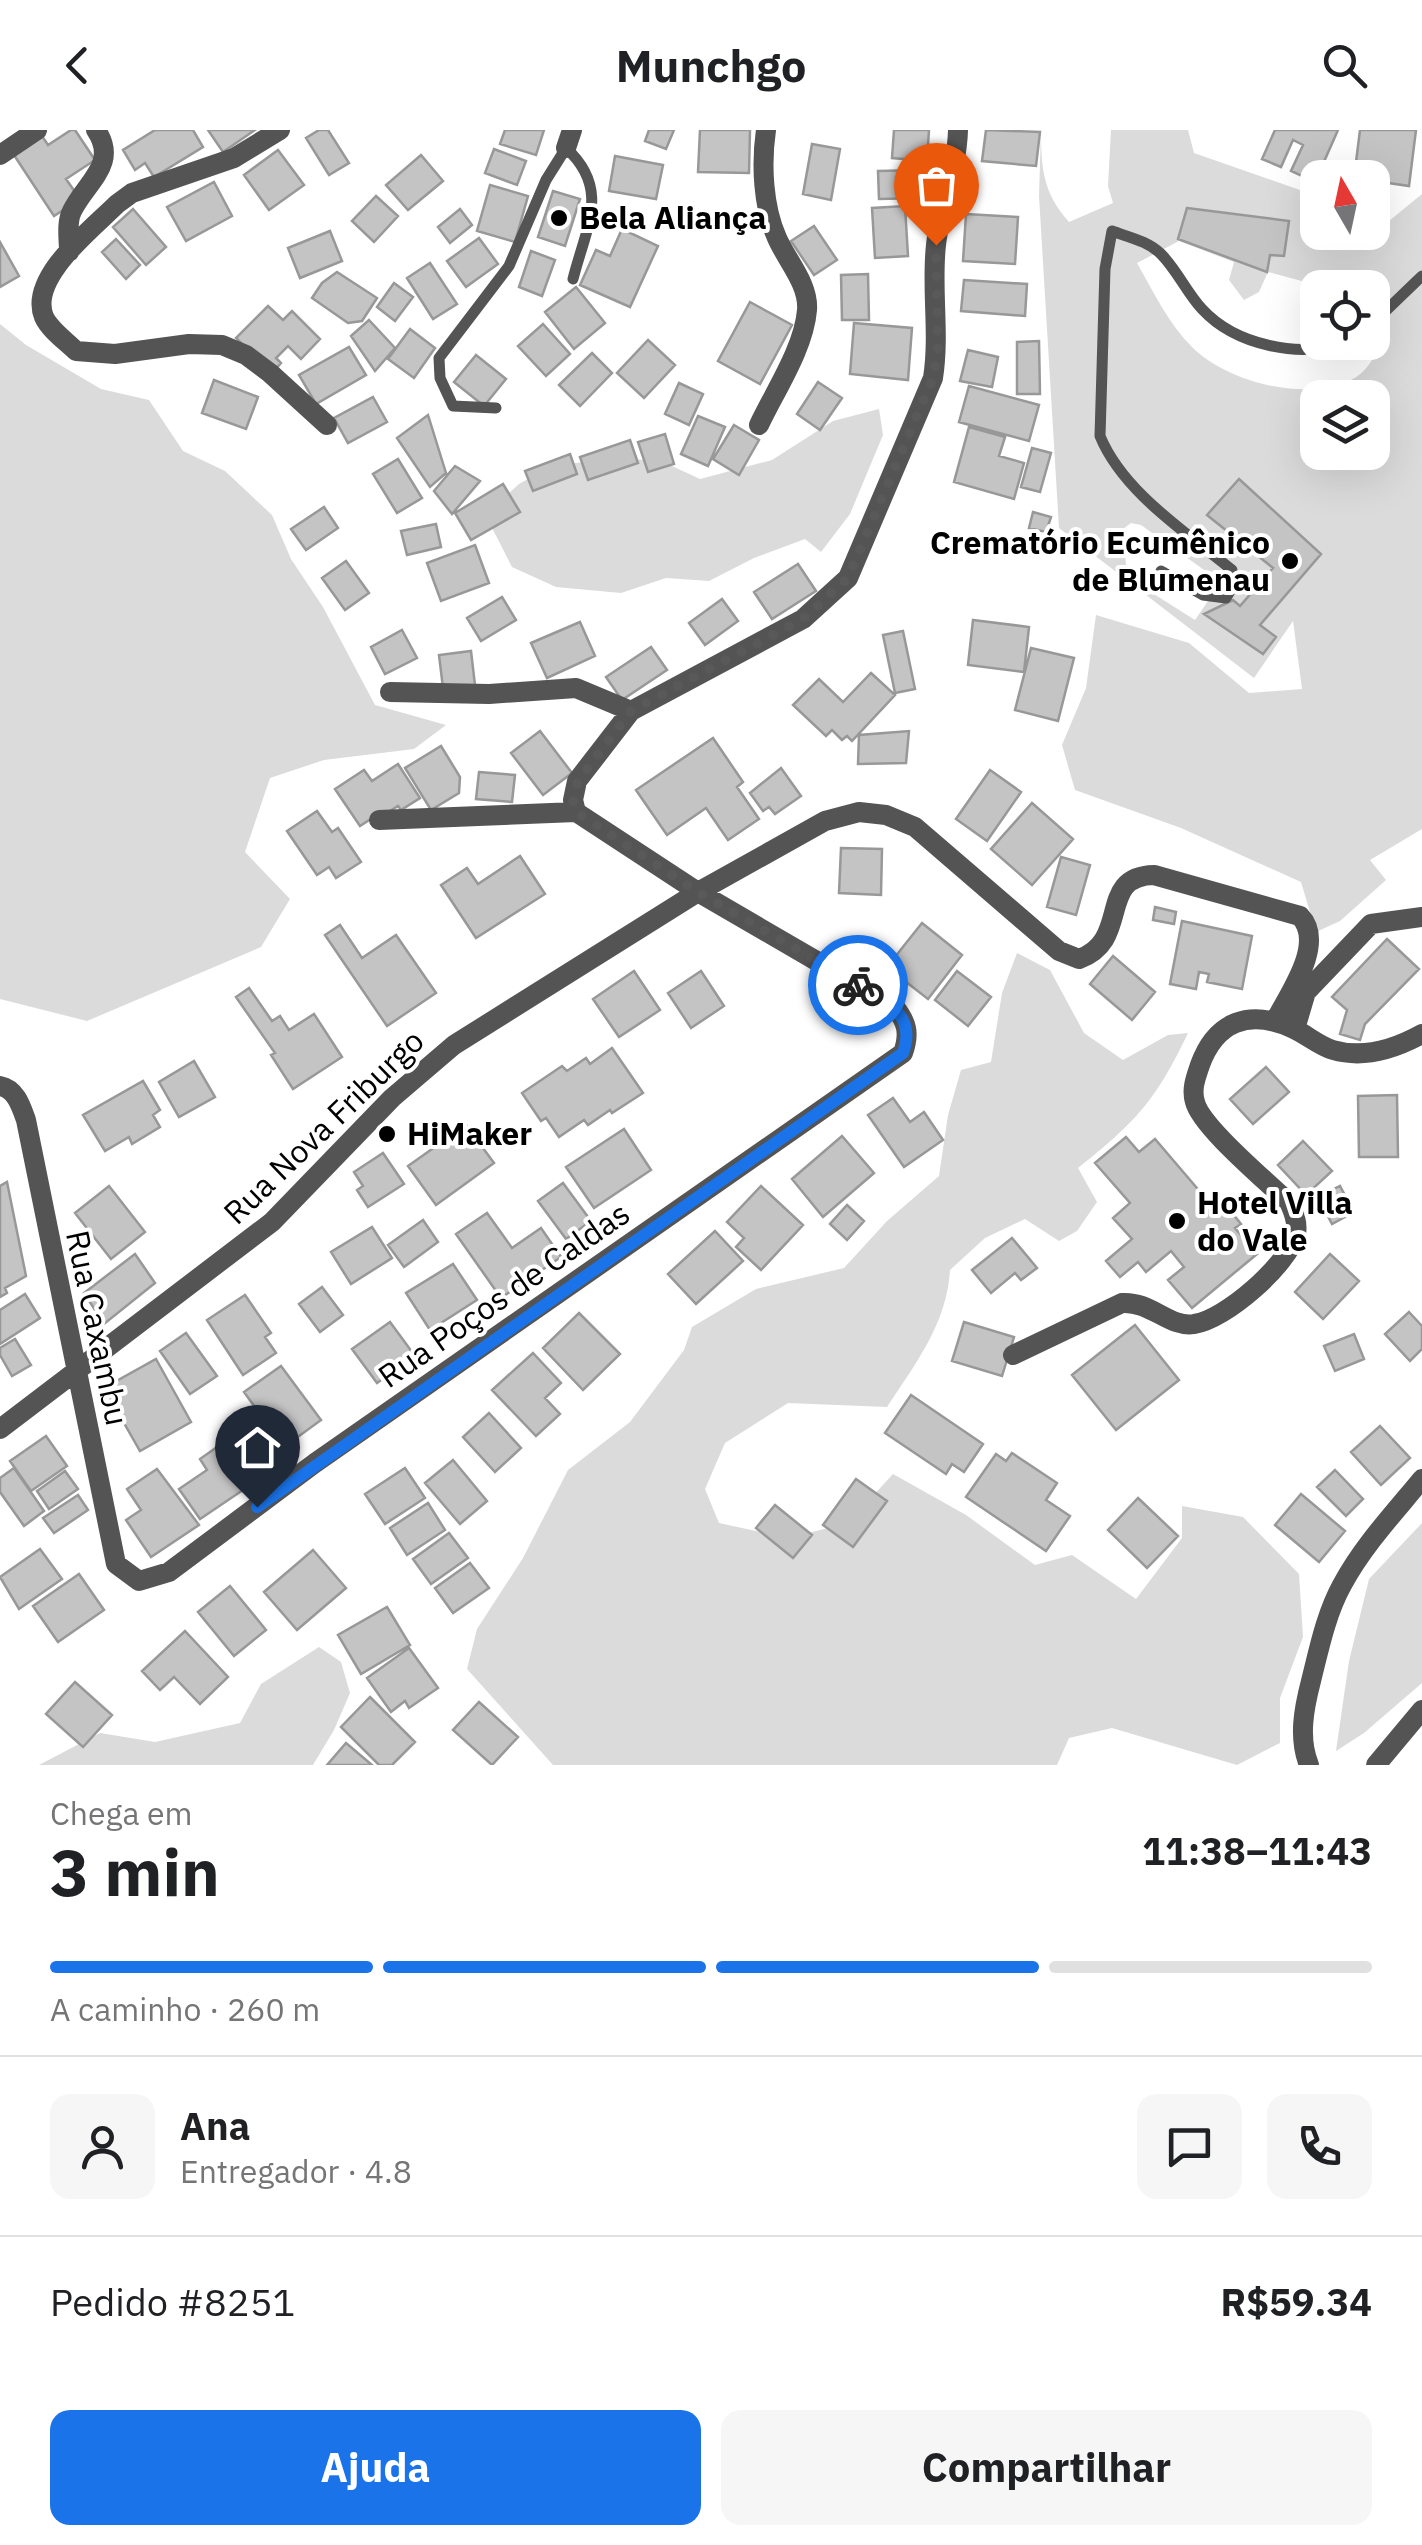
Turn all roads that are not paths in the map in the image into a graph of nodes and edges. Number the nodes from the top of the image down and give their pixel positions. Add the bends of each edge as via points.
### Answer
1 (37, 130) edge
2 (96, 130) edge
3 (280, 130) edge
4 (958, 130) edge
5 (770, 132) edge
6 (569, 139) edge
7 (0, 155) edge
8 (69, 252) junction
9 (1422, 276) edge
10 (573, 279) dead end
11 (1390, 307) edge
12 (1300, 349) edge
13 (496, 408) dead end
14 (327, 425) dead end
15 (759, 426) dead end
16 (1161, 571) dead end
17 (390, 692) dead end
18 (631, 711) junction
19 (576, 812) junction
20 (379, 820) dead end
21 (698, 892) junction
22 (1422, 918) edge
23 (1285, 1025) junction
24 (1422, 1034) edge
25 (0, 1086) edge
26 (1013, 1355) dead end
27 (75, 1371) junction
28 (0, 1429) edge
29 (1422, 1479) edge
30 (139, 1581) joint
31 (1422, 1710) edge
32 (1309, 1765) edge
33 (1376, 1765) edge

1 - 7 street
2 - 8 street via 105,156 72,210
3 - 8 street via 234,158 132,193
4 - 18 street via 936,245 933,378 848,578 803,619
5 - 15 street via 768,210 808,306
6 - 10 lane via 592,181
6 - 13 lane via 510,266 439,358 452,406
8 - 14 street via 44,284 41,302 45,320 76,352 222,345 270,373
9 - 11 lane
12 - 16 lane via 1218,324 1161,254 1112,231 1100,436 1108,456 1162,513 1232,570 1233,586 1226,598 1203,596
17 - 18 street via 576,688
18 - 19 street via 578,781
19 - 20 street
19 - 21 street
21 - 23 street, Rua Nova Friburgo via 826,821 859,812 886,815 915,827 1059,951 1080,959 1097,952 1111,932 1125,881 1154,875 1300,916 1310,926
21 - 27 street, Rua Nova Friburgo via 454,1044 272,1222
21 - 30 street, Rua Poços de Caldas via 894,1006 906,1021 903,1053 169,1572
22 - 23 street via 1371,924 1306,992
23 - 24 street via 1332,1050 1365,1053 1397,1048
23 - 26 street via 1244,1019 1220,1030 1193,1084 1195,1105 1207,1123 1290,1204 1296,1219 1296,1236 1267,1276 1220,1316 1191,1325 1140,1302 1122,1303
25 - 27 street, Rua Caxambu via 20,1102 26,1120
27 - 28 street, Rua Nova Friburgo
27 - 30 street, Rua Caxambu via 116,1564
29 - 32 street via 1341,1587 1304,1710
31 - 33 street

